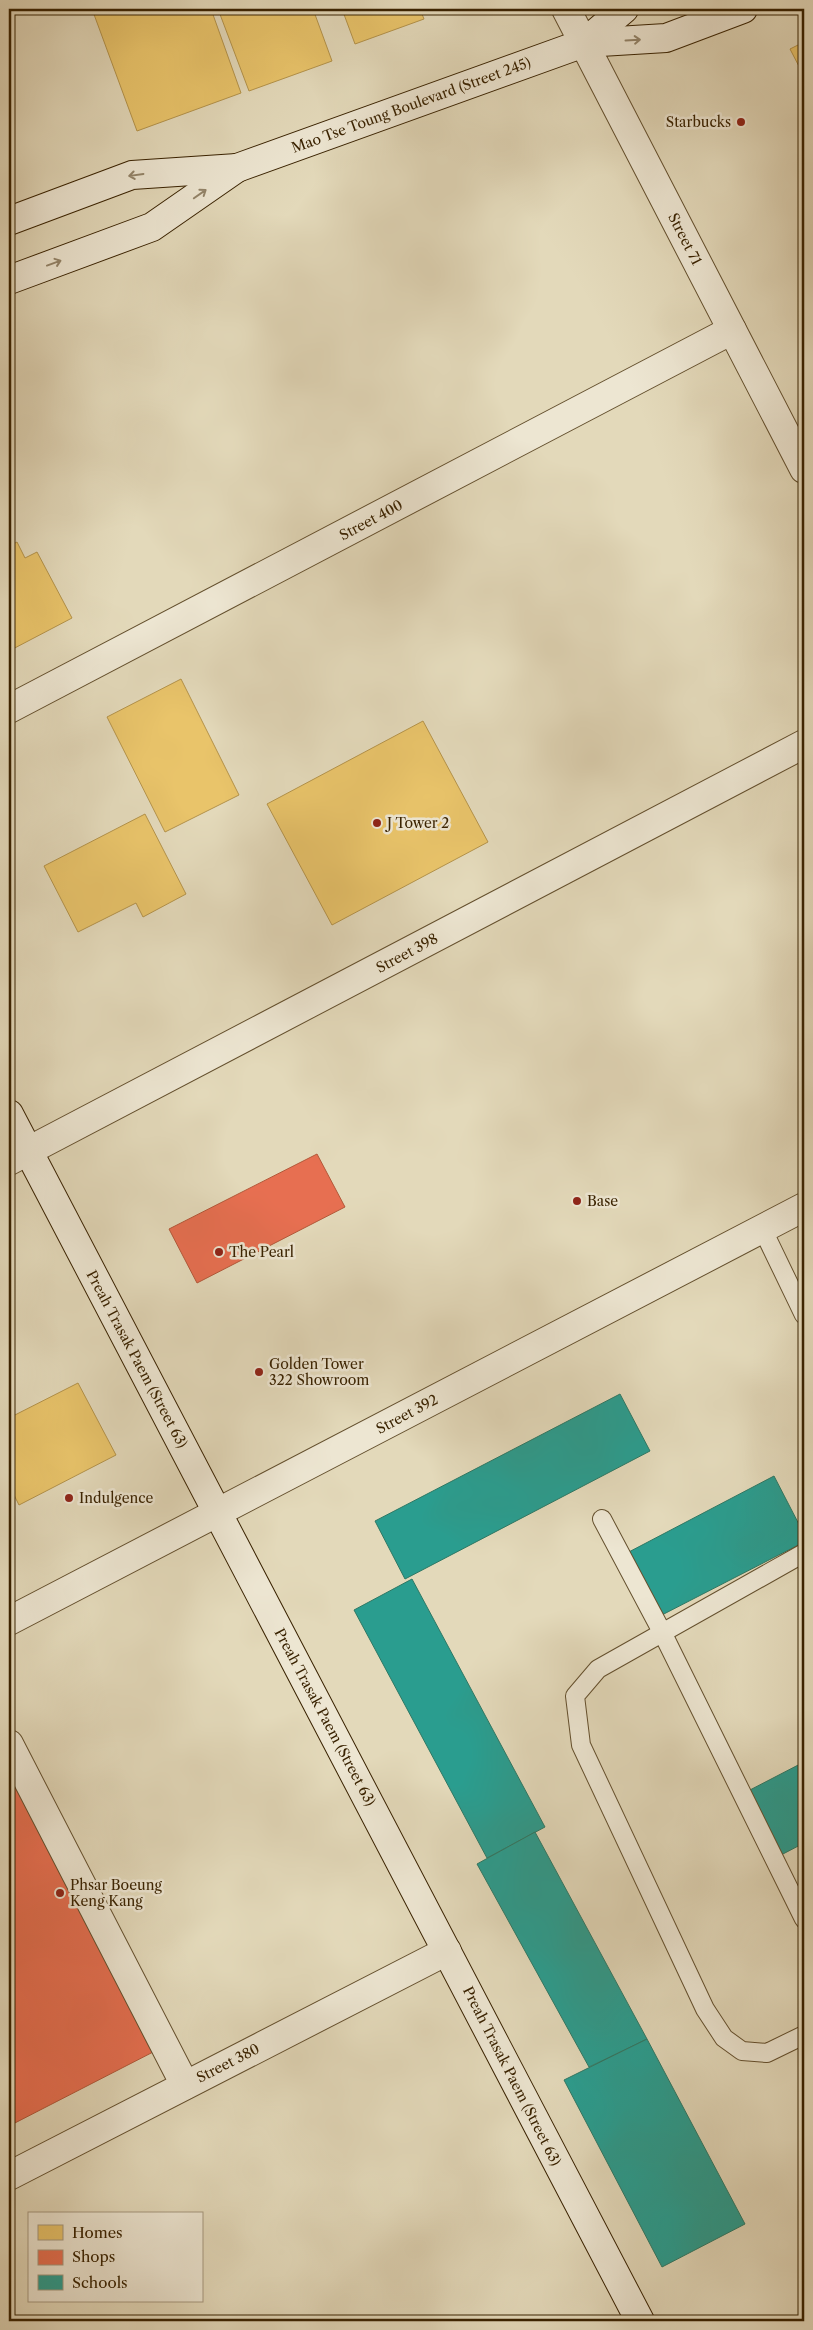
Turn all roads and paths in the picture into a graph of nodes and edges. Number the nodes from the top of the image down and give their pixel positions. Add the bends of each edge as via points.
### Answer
1 (566, 9) edge
2 (624, 9) edge
3 (743, 9) edge
4 (584, 43) junction
5 (237, 168) junction
6 (9, 221) edge
7 (9, 280) edge
8 (732, 330) junction
9 (804, 469) edge
10 (9, 709) edge
11 (804, 744) edge
12 (9, 1114) edge
13 (18, 1156) edge
14 (804, 1207) edge
15 (762, 1228) junction
16 (804, 1315) edge
17 (218, 1513) junction
18 (602, 1519) dead end
19 (804, 1554) edge
20 (9, 1622) edge
21 (662, 1632) junction
22 (9, 1744) edge
23 (804, 1919) edge
24 (447, 1951) junction
25 (804, 2035) edge
26 (185, 2085) junction
27 (9, 2176) edge
28 (640, 2321) edge

1 - 4 street, Street 71
2 - 4 street, Mao Tse Toung Boulevard (Street 245)
4 -> 3 street, Mao Tse Toung Boulevard (Street 245) via 666,38
4 - 5 street, Mao Tse Toung Boulevard (Street 245)
4 - 8 street, Street 71
5 -> 6 street, Mao Tse Toung Boulevard (Street 245) via 132,175
7 -> 5 street, Mao Tse Toung Boulevard (Street 245) via 152,227
8 - 9 street, Street 71
8 - 10 street, Street 400
11 - 13 street, Street 398
12 - 13 street, Preah Trasak Paem (Street 63)
13 - 17 street, Preah Trasak Paem (Street 63)
14 - 15 street, Street 392
15 - 16 lane
15 - 17 street, Street 392
17 - 20 street, Street 392
17 - 24 street, Preah Trasak Paem (Street 63)
18 - 21 lane
19 - 21 lane
21 - 23 lane
21 - 25 lane via 598,1669 575,1696 581,1745 705,2009 724,2038 742,2051 768,2053
22 - 26 street
24 - 26 street, Street 380
24 - 28 street, Preah Trasak Paem (Street 63)
26 - 27 street, Street 380

